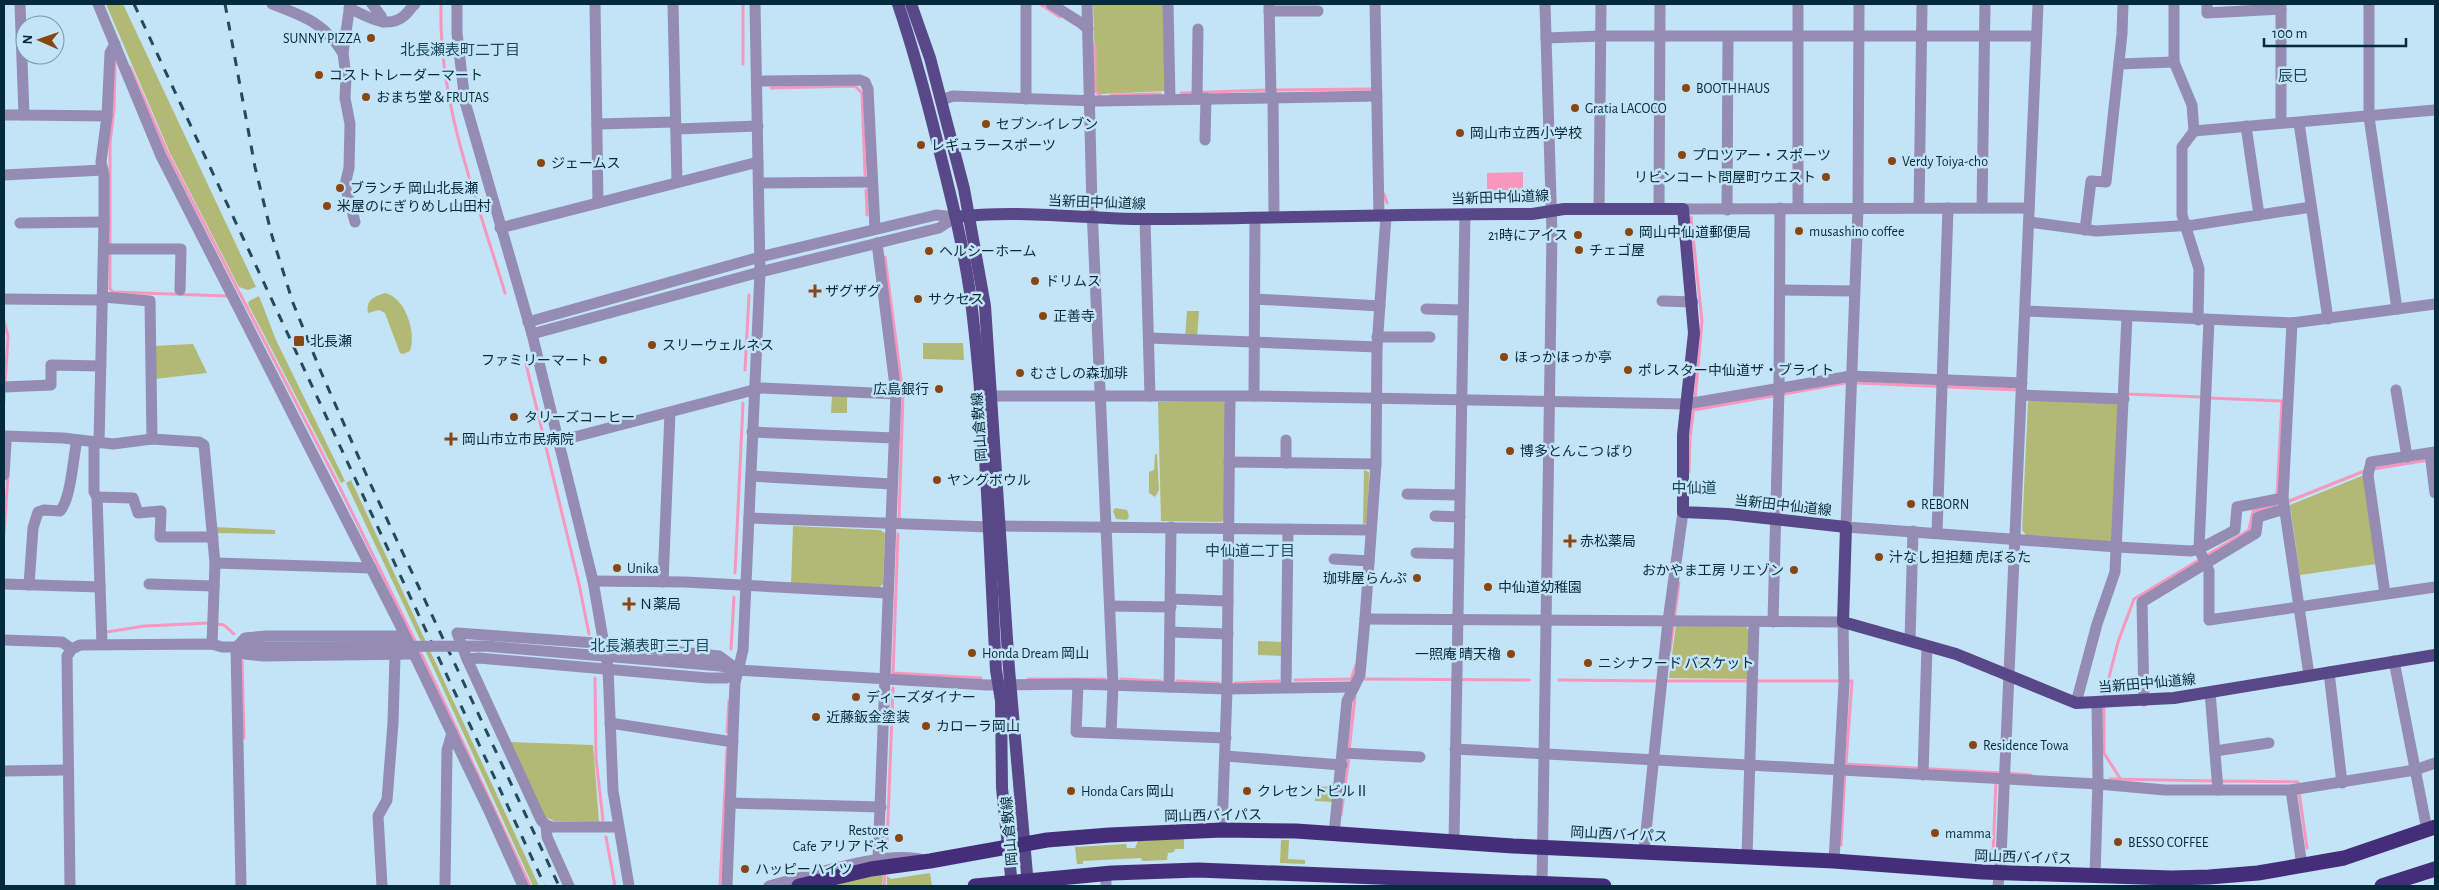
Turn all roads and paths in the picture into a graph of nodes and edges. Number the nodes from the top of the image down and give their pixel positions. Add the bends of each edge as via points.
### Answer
1 (20, 4) edge
2 (98, 4) edge
3 (272, 4) edge
4 (372, 4) edge
5 (414, 4) edge
6 (457, 4) edge
7 (595, 4) edge
8 (673, 4) edge
9 (755, 4) edge
10 (898, 4) edge
11 (911, 4) edge
12 (1026, 4) edge
13 (1050, 4) edge
14 (1087, 4) edge
15 (1168, 4) edge
16 (1375, 4) edge
17 (1545, 4) edge
18 (1601, 4) edge
19 (1660, 4) edge
20 (1798, 4) edge
21 (1859, 4) edge
22 (1922, 4) edge
23 (1985, 4) edge
24 (2038, 4) edge
25 (2123, 4) edge
26 (2174, 4) edge
27 (2207, 4) edge
28 (2369, 4) edge
29 (350, 6) edge
30 (1269, 7) edge
31 (2281, 7) edge
32 (1318, 11) dead end
33 (382, 22) junction
34 (1198, 29) dead end
35 (1088, 30) junction
36 (1601, 36) junction
37 (1798, 36) junction
38 (1859, 36) junction
39 (1922, 36) junction
40 (1985, 36) junction
41 (2036, 36) junction
42 (1660, 37) junction
43 (1546, 38) junction
44 (1728, 38) junction
45 (115, 44) junction
46 (343, 54) junction
47 (2174, 62) junction
48 (2119, 64) junction
49 (757, 81) junction
50 (1271, 94) junction
51 (1199, 95) junction
52 (1377, 96) junction
53 (1026, 99) junction
54 (1170, 99) junction
55 (942, 100) junction
56 (1090, 101) junction
57 (2435, 110) edge
58 (4, 115) edge
59 (24, 116) junction
60 (107, 116) junction
61 (2369, 117) junction
62 (2281, 122) junction
63 (2299, 123) junction
64 (597, 124) junction
65 (676, 125) junction
66 (758, 126) junction
67 (2246, 126) junction
68 (2194, 131) junction
69 (1205, 140) dead end
70 (758, 162) junction
71 (103, 170) junction
72 (4, 175) edge
73 (676, 182) junction
74 (872, 182) junction
75 (759, 183) junction
76 (598, 203) junction
77 (2310, 207) junction
78 (1780, 208) junction
79 (1798, 208) junction
80 (1858, 208) junction
81 (1919, 208) junction
82 (1948, 208) junction
83 (1982, 208) junction
84 (2029, 208) junction
85 (1599, 209) junction
86 (1659, 209) junction
87 (1683, 209) junction
88 (1728, 210) junction
89 (1551, 211) junction
90 (1465, 214) junction
91 (969, 215) junction
92 (2259, 215) junction
93 (1274, 216) junction
94 (1382, 216) junction
95 (956, 217) junction
96 (1092, 218) junction
97 (1255, 218) junction
98 (1144, 219) junction
99 (104, 222) junction
100 (355, 222) dead end
101 (2029, 222) junction
102 (20, 223) dead end
103 (2184, 226) junction
104 (500, 228) junction
105 (875, 229) junction
106 (2085, 230) junction
107 (876, 243) junction
108 (108, 249) junction
109 (760, 257) junction
110 (760, 272) junction
111 (180, 290) dead end
112 (1780, 290) junction
113 (1854, 291) junction
114 (103, 298) junction
115 (1255, 298) junction
116 (4, 299) edge
117 (1662, 301) dead end
118 (1693, 302) junction
119 (2435, 304) edge
120 (1380, 306) junction
121 (1426, 309) dead end
122 (2398, 309) junction
123 (1463, 310) junction
124 (2025, 311) junction
125 (2127, 316) junction
126 (2328, 319) junction
127 (2204, 320) junction
128 (528, 322) junction
129 (2292, 323) junction
130 (532, 334) junction
131 (1430, 337) dead end
132 (1149, 338) junction
133 (1377, 342) junction
134 (1255, 344) junction
135 (101, 366) junction
136 (1852, 376) junction
137 (1944, 385) junction
138 (5, 387) edge
139 (2022, 389) junction
140 (754, 390) junction
141 (2396, 390) dead end
142 (1779, 393) junction
143 (896, 394) junction
144 (986, 396) junction
145 (1101, 396) junction
146 (1150, 396) junction
147 (1254, 396) junction
148 (2124, 396) junction
149 (1230, 397) junction
150 (1378, 398) junction
151 (1461, 400) junction
152 (1549, 402) junction
153 (1692, 404) junction
154 (670, 413) junction
155 (752, 432) junction
156 (5, 437) edge
157 (894, 438) junction
158 (152, 439) junction
159 (77, 440) junction
160 (1286, 440) dead end
161 (559, 441) junction
162 (96, 443) junction
163 (2407, 457) junction
164 (2432, 457) edge
165 (1229, 462) junction
166 (1286, 463) junction
167 (1376, 464) junction
168 (4, 475) edge
169 (751, 476) junction
170 (892, 484) junction
171 (2435, 493) edge
172 (1407, 494) dead end
173 (1460, 495) junction
174 (98, 497) junction
175 (2282, 502) junction
176 (1687, 512) junction
177 (1434, 516) dead end
178 (1460, 517) junction
179 (749, 518) junction
180 (1776, 520) junction
181 (891, 525) junction
182 (995, 527) junction
183 (1107, 527) junction
184 (1846, 527) junction
185 (1171, 528) junction
186 (1228, 528) junction
187 (1288, 529) junction
188 (1371, 530) junction
189 (1914, 531) junction
190 (1937, 534) junction
191 (213, 537) junction
192 (2016, 540) junction
193 (2117, 548) junction
194 (1416, 553) dead end
195 (1459, 554) junction
196 (2202, 557) junction
197 (1334, 559) dead end
198 (1366, 561) junction
199 (215, 563) junction
200 (371, 568) junction
201 (593, 581) junction
202 (663, 582) junction
203 (4, 584) edge
204 (149, 584) dead end
205 (29, 585) junction
206 (214, 586) junction
207 (745, 586) junction
208 (100, 587) junction
209 (2435, 587) edge
210 (887, 594) junction
211 (2385, 594) junction
212 (1228, 600) junction
213 (1171, 603) junction
214 (1110, 606) junction
215 (2300, 608) junction
216 (1365, 619) junction
217 (1458, 620) junction
218 (1546, 621) junction
219 (1672, 621) junction
220 (1754, 622) junction
221 (1773, 622) junction
222 (1844, 622) junction
223 (1170, 632) junction
224 (1228, 634) junction
225 (404, 636) junction
226 (4, 640) edge
227 (1910, 641) junction
228 (102, 644) junction
229 (212, 644) junction
230 (605, 644) junction
231 (1928, 647) junction
232 (236, 648) junction
233 (72, 649) junction
234 (413, 654) junction
235 (2435, 654) edge
236 (395, 656) junction
237 (467, 659) junction
238 (2394, 661) junction
239 (608, 668) junction
240 (737, 670) junction
241 (2309, 672) junction
242 (2329, 672) junction
243 (2010, 675) junction
244 (884, 679) junction
245 (1356, 681) junction
246 (1078, 684) junction
247 (1005, 685) junction
248 (1113, 685) junction
249 (1168, 687) junction
250 (1286, 687) junction
251 (1227, 688) junction
252 (2210, 692) junction
253 (2144, 697) junction
254 (2101, 702) junction
255 (2076, 703) junction
256 (610, 723) junction
257 (452, 733) junction
258 (1111, 733) junction
259 (1226, 738) junction
260 (733, 742) junction
261 (2270, 744) dead end
262 (1455, 749) junction
263 (2215, 751) junction
264 (1543, 755) junction
265 (1225, 756) junction
266 (1346, 756) junction
267 (1420, 757) dead end
268 (1656, 761) junction
269 (2435, 763) edge
270 (1750, 765) junction
271 (68, 770) junction
272 (1843, 770) junction
273 (2415, 770) junction
274 (4, 771) edge
275 (1923, 771) junction
276 (2002, 777) junction
277 (2098, 780) junction
278 (2342, 783) junction
279 (2218, 784) junction
280 (2296, 789) junction
281 (730, 803) junction
282 (881, 807) junction
283 (546, 825) junction
284 (617, 827) junction
285 (2431, 829) edge
286 (1222, 830) junction
287 (1334, 834) junction
288 (1454, 842) junction
289 (1024, 845) junction
290 (1542, 846) junction
291 (1008, 848) junction
292 (1644, 851) junction
293 (1747, 857) junction
294 (878, 859) junction
295 (930, 861) junction
296 (1834, 861) junction
297 (2302, 866) junction
298 (2435, 869) edge
299 (2095, 876) junction
300 (1999, 879) edge
301 (1106, 880) edge
302 (1328, 880) edge
303 (1028, 883) edge
304 (1012, 884) edge
305 (1542, 885) edge
306 (70, 886) edge
307 (241, 886) edge
308 (382, 886) edge
309 (445, 886) edge
310 (523, 886) edge
311 (568, 886) edge
312 (629, 886) edge
313 (727, 886) edge
314 (769, 886) edge
315 (799, 886) edge
316 (975, 886) edge
317 (1604, 886) edge
318 (2382, 886) edge

1 - 59 street
2 - 45 street
3 - 46 street via 320,25
4 - 33 street via 382,16
5 - 33 street via 398,20
6 - 104 street via 465,102
7 - 64 street
8 - 65 street
9 - 49 street
10 - 95 main road, 岡山倉敷線
11 - 55 main road, 岡山倉敷線
12 - 53 street
13 - 35 street
14 - 35 street
15 - 54 street
16 - 52 street
17 - 43 street
18 - 36 street
19 - 42 street
20 - 37 street
21 - 38 street
22 - 39 street
23 - 40 street
24 - 41 street
25 - 48 street
26 - 47 street
27 - 31 street via 2207,13
28 - 61 street
29 - 33 street
29 - 46 street
30 - 32 street
30 - 50 street
31 - 62 street
34 - 51 street
35 - 56 street
36 - 42 street
36 - 43 street
36 - 85 street
37 - 38 street
37 - 44 street
37 - 79 street
38 - 39 street
38 - 80 street
39 - 40 street
39 - 81 street
40 - 41 street
40 - 83 street
41 - 84 street
42 - 44 street
42 - 86 street
43 - 89 street
44 - 88 street
45 - 60 street via 110,53
45 - 200 street via 161,156
46 - 100 street via 350,124 346,185
47 - 48 street
47 - 68 street via 2192,105
48 - 106 street via 2106,182 2091,181
49 - 66 street
49 - 74 street via 865,82
50 - 51 street
50 - 52 street
50 - 93 street
51 - 54 street
51 - 69 street
52 - 94 street
53 - 55 street via 953,96
53 - 56 street
54 - 56 street
55 - 91 main road, 岡山倉敷線
56 - 96 street
57 - 61 street
58 - 59 street
59 - 60 street
60 - 71 street via 101,162
61 - 63 street
61 - 122 street
62 - 63 street
62 - 67 street
63 - 77 street
64 - 65 street
64 - 76 street
65 - 66 street
65 - 73 street
66 - 70 street
67 - 68 street
67 - 92 street
68 - 103 street via 2182,148
70 - 73 street
70 - 75 street
71 - 72 street
71 - 99 street
73 - 76 street
74 - 75 street
74 - 105 street
75 - 109 street
76 - 104 street
77 - 92 street
77 - 126 street
78 - 79 street
78 - 88 street
78 - 112 street
79 - 80 street
80 - 81 street
80 - 113 street
81 - 82 street
82 - 83 street
82 - 137 street
83 - 84 street
84 - 101 street
85 - 86 main road, 当新田中仙道線
85 - 89 main road, 当新田中仙道線
86 - 87 main road, 当新田中仙道線
87 - 88 street
87 - 118 main road
89 - 90 main road, 当新田中仙道線
89 - 152 street
90 - 94 main road, 当新田中仙道線
90 - 123 street
91 - 95 main road, 当新田中仙道線
91 - 96 main road, 当新田中仙道線
91 - 144 main road, 岡山倉敷線 via 985,306
92 - 103 street
93 - 94 main road, 当新田中仙道線
93 - 97 main road, 当新田中仙道線
94 - 120 street
95 - 105 street via 936,214
95 - 107 street via 939,228
95 - 144 main road, 岡山倉敷線
96 - 98 main road, 当新田中仙道線
96 - 145 street
97 - 98 main road, 当新田中仙道線
97 - 115 street
98 - 132 street
99 - 102 street
99 - 108 street
101 - 106 street
101 - 124 street
103 - 106 street
103 - 127 street via 2199,269
104 - 128 street
105 - 109 street
107 - 110 street
107 - 143 street
108 - 111 street via 181,250
108 - 114 street
109 - 110 street
109 - 128 street
110 - 130 street
110 - 140 street
112 - 113 street
112 - 142 street
113 - 136 street
114 - 116 street
114 - 135 street
114 - 158 street via 150,301
115 - 120 street
115 - 134 street
117 - 118 street
118 - 153 main road
119 - 122 street
120 - 133 street
121 - 123 street
122 - 126 street
123 - 151 street
124 - 125 street
124 - 139 street
125 - 127 street
125 - 148 street
126 - 129 street
127 - 129 street
127 - 196 street via 2206,397
128 - 130 street
129 - 175 street
130 - 161 street
131 - 133 street
132 - 134 street
132 - 146 street
133 - 134 street
133 - 150 street
134 - 147 street
135 - 138 street via 51,365 51,385
135 - 162 street
136 - 137 street
136 - 142 street
136 - 184 street
137 - 139 street
137 - 190 street
139 - 148 street
139 - 192 street
140 - 143 street
140 - 154 street
140 - 155 street
141 - 163 street
142 - 153 street
142 - 180 street
143 - 157 street
144 - 145 street
144 - 182 main road, 岡山倉敷線
145 - 146 street
145 - 183 street
146 - 149 street
147 - 149 street
147 - 150 street
148 - 193 street
149 - 165 street
150 - 151 street
150 - 167 street
151 - 152 street
151 - 173 street
152 - 153 street
152 - 218 street
153 - 176 main road via 1683,435
154 - 161 street
154 - 202 street
155 - 157 street
155 - 169 street
156 - 159 street
156 - 168 street
157 - 170 street
158 - 162 street via 127,444
158 - 191 street via 204,444
159 - 162 street
159 - 205 street via 64,507 60,511 38,512 33,528
160 - 166 street
161 - 201 street
162 - 174 street via 94,492
163 - 164 street
163 - 211 street via 2371,462 2369,470
164 - 171 street
165 - 166 street
165 - 186 street
166 - 167 street
167 - 188 street
169 - 170 street
169 - 179 street
170 - 181 street
172 - 173 street
173 - 178 street
174 - 191 street via 133,498 138,513 161,511 160,537
174 - 208 street
175 - 196 street via 2258,516 2256,533
175 - 196 street via 2237,507 2235,530
175 - 215 street
176 - 180 main road, 当新田中仙道線
176 - 219 street
177 - 178 street
178 - 195 street
179 - 181 street
179 - 207 street
180 - 184 main road, 当新田中仙道線
180 - 221 street
181 - 182 street
181 - 210 street
182 - 183 street
182 - 247 main road, 岡山倉敷線
183 - 185 street
183 - 214 street
184 - 189 street
184 - 222 main road, 当新田中仙道線
185 - 186 street
185 - 213 street
186 - 187 street
186 - 212 street
187 - 188 street
187 - 250 street
188 - 198 street
189 - 190 street
189 - 227 street
190 - 192 street
191 - 199 street
192 - 193 street
192 - 243 street
193 - 196 street
193 - 255 street via 2115,572
194 - 195 street
195 - 217 street
196 - 215 street via 2208,572 2209,620
196 - 253 street via 2142,602
197 - 198 street
198 - 216 street
199 - 200 street
199 - 206 street
200 - 225 street
201 - 202 street
201 - 230 street
202 - 207 street
203 - 205 street
204 - 206 street
205 - 208 street
206 - 229 street
207 - 210 street
207 - 240 street via 743,650
208 - 228 street
209 - 211 street
210 - 244 street
211 - 215 street
212 - 213 street
212 - 224 street
213 - 214 street
213 - 223 street
214 - 248 street
215 - 241 street
216 - 217 street
216 - 245 street
217 - 218 street
217 - 262 street
218 - 219 street
218 - 264 street
219 - 220 street
219 - 268 street via 1662,681
220 - 221 street
220 - 270 street
221 - 222 street
222 - 227 main road, 当新田中仙道線
222 - 272 street
223 - 224 street
223 - 249 street
224 - 251 street
225 - 232 street via 266,636 245,638
225 - 234 street
226 - 233 street via 62,642
227 - 231 main road, 当新田中仙道線
228 - 229 street
228 - 233 street via 80,645
229 - 232 street
230 - 237 street via 457,633
230 - 239 street
230 - 240 street via 720,656
231 - 243 main road, 当新田中仙道線
231 - 275 street
232 - 236 street via 245,654 263,656
232 - 240 street, bridge via 485,646
232 - 307 street
233 - 271 street via 67,656
234 - 236 street
234 - 257 street
235 - 238 main road, 当新田中仙道線
236 - 308 street via 387,800 378,816
237 - 239 street
237 - 283 street
238 - 242 main road, 当新田中仙道線
238 - 273 street
239 - 240 street via 708,678 726,678
239 - 256 street
240 - 244 street
240 - 260 street
241 - 242 main road, 当新田中仙道線
241 - 252 main road, 当新田中仙道線
242 - 278 street
243 - 255 main road, 当新田中仙道線
243 - 276 street
244 - 247 street
244 - 282 street
245 - 250 street
245 - 266 street via 1347,701
246 - 247 street
246 - 248 street
246 - 258 street via 1076,732
247 - 289 main road, 岡山倉敷線
247 - 291 main road, 岡山倉敷線 via 1001,701 1002,788
248 - 249 street
248 - 258 street
249 - 251 street
250 - 251 street
251 - 259 street
252 - 253 main road, 当新田中仙道線
252 - 263 street
253 - 254 main road, 当新田中仙道線
254 - 255 main road, 当新田中仙道線
254 - 277 street
256 - 260 street
256 - 284 street
257 - 309 street via 447,750
257 - 310 street
258 - 259 street
259 - 265 street
260 - 281 street
261 - 263 street
262 - 264 street
262 - 288 street
263 - 279 street
264 - 268 street
264 - 290 street
265 - 266 street
265 - 286 street
266 - 267 street
266 - 287 street
268 - 270 street
268 - 292 street
269 - 273 street
270 - 272 street
270 - 293 street
271 - 274 street
271 - 306 street
272 - 275 street
272 - 296 street
273 - 278 street
273 - 285 street
275 - 276 street
276 - 277 street
276 - 300 street
277 - 279 street via 2165,790
277 - 299 street
278 - 280 street
279 - 280 street
280 - 297 street
281 - 282 street
281 - 313 street
282 - 294 street
283 - 284 street
283 - 311 street via 547,837
284 - 312 street
285 - 297 highway, 岡山西バイパス via 2344,858
286 - 287 highway, 岡山西バイパス
286 - 289 highway, 岡山西バイパス via 1109,834
287 - 288 highway, 岡山西バイパス
288 - 290 highway, 岡山西バイパス
289 - 291 highway, 岡山西バイパス
289 - 303 main road, 岡山倉敷線
290 - 292 highway, 岡山西バイパス
290 - 305 street
291 - 295 highway, 岡山西バイパス
291 - 304 main road, 岡山倉敷線
292 - 293 highway, 岡山西バイパス
293 - 296 highway, 岡山西バイパス
294 - 295 street via 905,856
294 - 314 street
295 - 315 highway, 岡山西バイパス via 871,869
296 - 300 highway, 岡山西バイパス
297 - 299 highway, 岡山西バイパス via 2209,877
298 - 318 highway
299 - 300 highway, 岡山西バイパス
301 - 302 highway via 1208,870
301 - 303 highway
302 - 305 highway
303 - 304 highway
304 - 316 highway
305 - 317 highway

